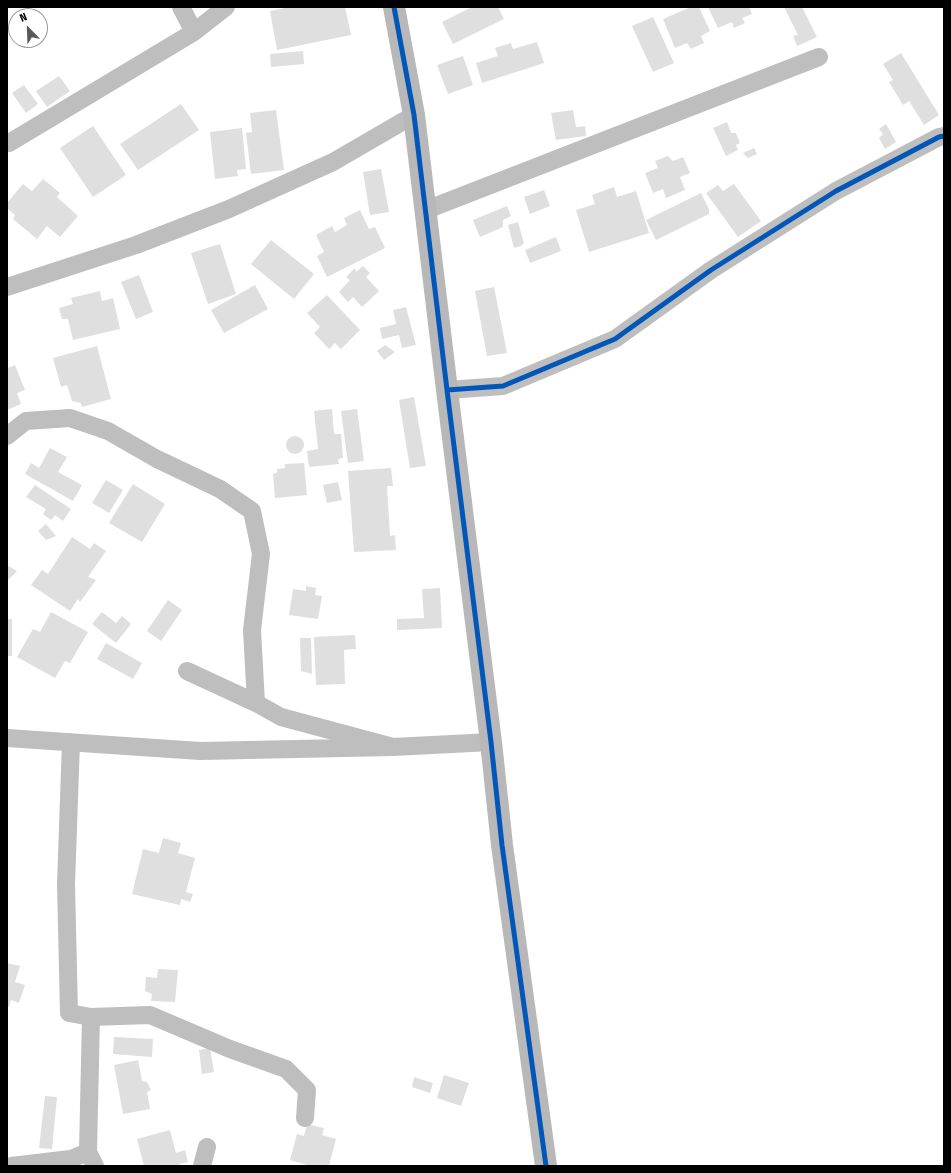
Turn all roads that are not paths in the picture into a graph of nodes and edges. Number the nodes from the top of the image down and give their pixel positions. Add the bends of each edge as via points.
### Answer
1 (181, 7) edge
2 (226, 7) edge
3 (394, 7) edge
4 (194, 32) junction
5 (819, 57) dead end
6 (414, 115) junction
7 (944, 136) edge
8 (7, 142) edge
9 (426, 210) junction
10 (7, 287) edge
11 (447, 390) junction
12 (7, 436) edge
13 (187, 671) dead end
14 (256, 703) junction
15 (7, 738) edge
16 (71, 742) junction
17 (491, 742) junction
18 (393, 747) junction
19 (91, 1017) junction
20 (305, 1118) dead end
21 (207, 1147) dead end
22 (92, 1159) edge
23 (11, 1166) edge
24 (202, 1166) edge
25 (546, 1166) edge

1 - 4 street
2 - 4 street
3 - 6 street
4 - 8 street
5 - 9 street
6 - 9 street
6 - 10 street via 333,162 230,209 136,245
7 - 11 street via 836,191 711,270 615,339 503,386
9 - 11 street
11 - 17 street
12 - 14 street via 26,421 70,418 108,431 220,489 252,511 261,554 252,630
13 - 14 street
14 - 18 street via 281,717
15 - 16 street
16 - 18 street via 200,751
16 - 19 street via 66,884 69,1013
17 - 18 street
17 - 25 street via 502,845
19 - 20 street via 150,1015 230,1049 286,1069 307,1090
19 - 22 street
21 - 24 street
22 - 23 street

